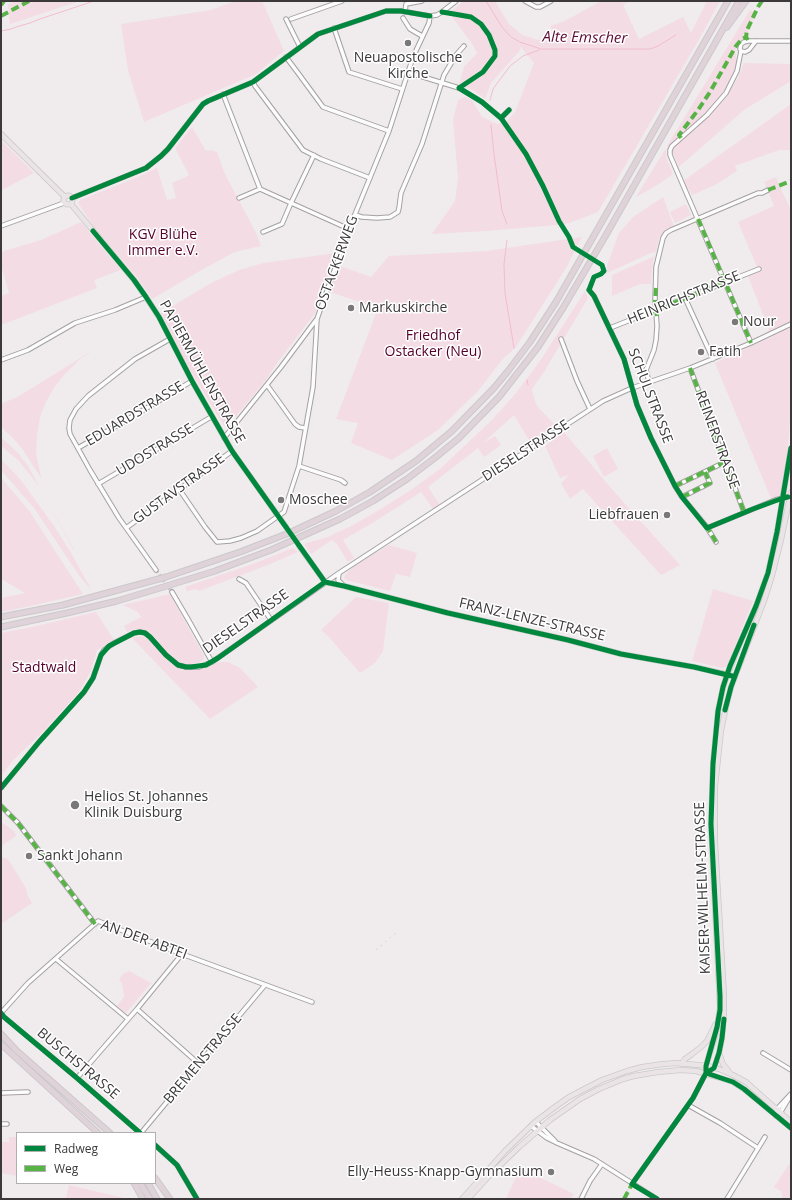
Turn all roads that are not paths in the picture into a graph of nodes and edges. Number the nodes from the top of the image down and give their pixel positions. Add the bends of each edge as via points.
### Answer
1 (342, 1) edge
2 (422, 1) edge
3 (456, 1) edge
4 (525, 1) edge
5 (551, 1) edge
6 (739, 1) edge
7 (746, 1) edge
8 (727, 2) edge
9 (405, 3) edge
10 (405, 12) junction
11 (430, 16) junction
12 (403, 18) dead end
13 (286, 19) dead end
14 (291, 19) dead end
15 (334, 28) junction
16 (422, 36) junction
17 (718, 39) junction
18 (756, 41) junction
19 (791, 41) edge
20 (464, 46) dead end
21 (300, 47) junction
22 (742, 51) junction
23 (286, 57) junction
24 (408, 72) junction
25 (253, 82) junction
26 (442, 83) junction
27 (402, 89) junction
28 (223, 94) junction
29 (509, 110) dead end
30 (389, 131) junction
31 (1, 134) edge
32 (314, 155) junction
33 (370, 178) junction
34 (260, 189) junction
35 (768, 190) dead end
36 (72, 198) junction
37 (239, 198) dead end
38 (64, 200) junction
39 (291, 203) junction
40 (70, 204) junction
41 (355, 215) junction
42 (698, 219) junction
43 (1, 226) edge
44 (349, 229) junction
45 (263, 232) dead end
46 (759, 269) dead end
47 (725, 282) junction
48 (589, 290) dead end
49 (146, 297) junction
50 (685, 298) junction
51 (656, 310) junction
52 (316, 319) junction
53 (791, 324) edge
54 (610, 328) junction
55 (170, 339) junction
56 (562, 339) dead end
57 (751, 343) junction
58 (713, 359) junction
59 (1, 360) edge
60 (690, 368) junction
61 (192, 381) junction
62 (649, 382) junction
63 (267, 385) junction
64 (632, 388) junction
65 (590, 409) junction
66 (212, 417) junction
67 (305, 428) junction
68 (224, 438) junction
69 (78, 448) junction
70 (791, 448) edge
71 (232, 451) junction
72 (725, 462) junction
73 (299, 466) junction
74 (706, 472) junction
75 (345, 483) dead end
76 (98, 484) junction
77 (675, 486) junction
78 (179, 489) junction
79 (791, 495) edge
80 (682, 497) junction
81 (783, 498) junction
82 (744, 512) junction
83 (278, 517) junction
84 (126, 528) junction
85 (286, 528) tunnel mouth
86 (707, 528) junction
87 (716, 542) dead end
88 (299, 546) tunnel mouth
89 (156, 570) tunnel mouth
90 (339, 573) junction
91 (239, 579) dead end
92 (325, 582) junction
93 (344, 586) junction
94 (172, 592) tunnel mouth
95 (1, 617) edge
96 (271, 620) junction
97 (1, 627) edge
98 (212, 662) junction
99 (728, 675) junction
100 (735, 676) junction
101 (1, 788) edge
102 (1, 806) edge
103 (95, 924) junction
104 (719, 943) junction
105 (182, 954) junction
106 (56, 959) junction
107 (265, 985) junction
108 (722, 995) junction
109 (312, 1002) dead end
110 (137, 1009) junction
111 (1, 1013) edge
112 (128, 1019) junction
113 (718, 1020) junction
114 (1, 1034) edge
115 (1, 1044) edge
116 (763, 1053) dead end
117 (719, 1054) junction
118 (198, 1064) junction
119 (681, 1064) junction
120 (706, 1066) junction
121 (714, 1068) junction
122 (791, 1070) edge
123 (706, 1074) junction
124 (733, 1075) junction
125 (77, 1078) junction
126 (28, 1092) dead end
127 (1, 1093) edge
128 (791, 1094) edge
129 (688, 1105) junction
130 (778, 1111) junction
131 (776, 1116) junction
132 (536, 1122) junction
133 (791, 1122) edge
134 (1, 1124) edge
135 (7, 1124) dead end
136 (531, 1126) junction
137 (542, 1127) junction
138 (791, 1128) edge
139 (537, 1131) junction
140 (97, 1132) edge
141 (108, 1132) edge
142 (140, 1132) edge
143 (142, 1132) edge
144 (765, 1137) dead end
145 (557, 1143) junction
146 (156, 1146) edge
147 (758, 1148) junction
148 (602, 1164) junction
149 (156, 1179) edge
150 (134, 1184) edge
151 (141, 1184) edge
152 (149, 1184) edge
153 (632, 1184) junction
154 (142, 1199) edge
155 (150, 1199) edge
156 (157, 1199) edge
157 (170, 1199) edge
158 (197, 1199) edge
159 (462, 1199) edge
160 (468, 1199) edge
161 (581, 1199) edge
162 (656, 1199) edge
163 (727, 1199) edge

1 - 14 street
2 - 9 street
3 - 11 street via 437,15
4 - 5 street via 540,7
6 - 17 highway
7 - 17 highway
8 - 95 highway via 556,302 508,371 452,431 386,482 289,533 166,577 63,605
9 - 10 street
10 - 11 street
10 - 15 street via 386,11
11 - 16 street, OSTACKERWEG
12 - 16 street via 410,29
13 - 21 street
15 - 21 street via 318,34
15 - 27 street via 349,72
16 - 24 street, OSTACKERWEG
17 - 97 highway via 606,235 538,347 498,397 436,457 408,479 340,520 271,550 215,571 117,601
18 - 19 street
18 - 22 street via 749,50
18 - 22 street via 741,44
20 - 26 street via 444,75
21 - 23 street
22 - 42 street via 737,71 726,93 670,150
23 - 25 street
23 - 30 street via 323,107
24 - 26 street
24 - 27 street, OSTACKERWEG
25 - 28 street
25 - 32 street via 303,150
26 - 29 street via 469,94 501,118
26 - 41 street via 422,144 401,193 398,212 390,217 376,218
27 - 30 street, OSTACKERWEG
28 - 34 street
28 - 36 street via 203,104 161,156 146,168
30 - 33 street, OSTACKERWEG
31 - 38 main road
32 - 33 street
32 - 39 street
33 - 41 street, OSTACKERWEG
34 - 37 street
34 - 39 street
35 - 42 street
36 - 38 main road via 69,196
36 - 40 main road
38 - 40 main road via 67,205
38 - 43 street
39 - 44 street
39 - 45 street via 282,224
40 - 49 main road, PAPIERMÜHLENSTRASSE
41 - 44 street, OSTACKERWEG
42 - 47 street
42 - 51 street via 671,230 663,238 656,267
44 - 52 street, OSTACKERWEG
46 - 47 street, HEINRICHSTRASSE
47 - 50 street, HEINRICHSTRASSE
47 - 57 street
48 - 54 street, SCHULSTRASSE
49 - 55 main road, PAPIERMÜHLENSTRASSE
49 - 59 street via 75,323 28,350
50 - 51 street, HEINRICHSTRASSE
50 - 58 street
51 - 54 street, HEINRICHSTRASSE
51 - 62 street via 656,340 646,370
52 - 63 street
52 - 67 street, OSTACKERWEG via 313,387
53 - 57 street, DIESELSTRASSE
54 - 64 street, SCHULSTRASSE via 624,359
55 - 61 main road, PAPIERMÜHLENSTRASSE
55 - 69 street via 136,359 88,396 76,409 69,428
56 - 65 street
57 - 58 street, DIESELSTRASSE
58 - 60 street, DIESELSTRASSE
60 - 62 street, DIESELSTRASSE
60 - 72 street, REINERSTRASSE
61 - 66 main road, PAPIERMÜHLENSTRASSE
61 - 69 street, EDUARDSTRASSE
62 - 64 street, DIESELSTRASSE
63 - 67 street via 295,424
63 - 68 street
64 - 65 street, DIESELSTRASSE
64 - 77 street, SCHULSTRASSE via 651,438
65 - 90 street, DIESELSTRASSE
66 - 68 main road, PAPIERMÜHLENSTRASSE
66 - 76 street, UDOSTRASSE
67 - 73 street, OSTACKERWEG
68 - 71 main road, PAPIERMÜHLENSTRASSE
69 - 76 street
70 - 81 main road, KAISER-WILHELM-STRASSE
71 - 78 street, GUSTAVSTRASSE
71 - 83 main road, PAPIERMÜHLENSTRASSE
72 - 74 street
72 - 82 street, REINERSTRASSE
73 - 75 street
73 - 83 street, OSTACKERWEG via 284,512
74 - 77 street
74 - 80 street via 710,483
76 - 84 street
77 - 80 street, SCHULSTRASSE
78 - 83 street via 217,542 241,538
78 - 84 street, GUSTAVSTRASSE
79 - 81 street
79 - 100 main road, KAISER-WILHELM-STRASSE via 770,584
80 - 86 street, SCHULSTRASSE
81 - 82 street
81 - 99 main road, KAISER-WILHELM-STRASSE via 768,573
82 - 86 street
83 - 85 main road, PAPIERMÜHLENSTRASSE
84 - 89 street
86 - 87 street, SCHULSTRASSE
88 - 92 main road
90 - 92 street, DIESELSTRASSE
90 - 93 street via 338,580
91 - 96 street via 246,583
92 - 93 main road, FRANZ-LENZE-STRASSE
92 - 96 street, DIESELSTRASSE
93 - 99 main road, FRANZ-LENZE-STRASSE via 621,654
94 - 98 street
96 - 98 street, DIESELSTRASSE
98 - 101 street, DIESELSTRASSE via 191,667 178,665 145,633 136,632 114,643 104,650 93,678 84,692
99 - 100 main road, FRANZ-LENZE-STRASSE
99 - 104 main road, KAISER-WILHELM-STRASSE via 718,711 711,808 711,844
100 - 104 main road, KAISER-WILHELM-STRASSE via 723,718 715,787
102 - 103 street, AN DER ABTEI via 18,823
103 - 105 street, AN DER ABTEI via 98,921
103 - 106 street
104 - 108 main road, KAISER-WILHELM-STRASSE
105 - 107 street, AN DER ABTEI
105 - 110 street
106 - 111 street via 28,983
106 - 112 street
107 - 109 street, AN DER ABTEI
107 - 118 street, BREMENSTRASSE
108 - 113 main road, KAISER-WILHELM-STRASSE
108 - 117 main road, KAISER-WILHELM-STRASSE via 722,1038
110 - 112 street
110 - 118 street
111 - 125 street, BUSCHSTRASSE
112 - 125 street
113 - 119 main road via 707,1041
113 - 120 main road, KAISER-WILHELM-STRASSE
114 - 141 highway
115 - 140 highway
116 - 122 street
117 - 121 main road, KAISER-WILHELM-STRASSE
117 - 124 main road via 723,1064
118 - 143 street, BREMENSTRASSE
119 - 120 main road
119 - 132 main road via 627,1070 569,1097
120 - 121 main road
120 - 123 main road, KAISER-WILHELM-STRASSE
121 - 123 main road
121 - 124 main road
123 - 129 street
123 - 131 main road via 744,1089
123 - 137 main road via 673,1070 623,1079 580,1099
124 - 130 main road via 746,1082
125 - 142 street, BUSCHSTRASSE
126 - 127 street
128 - 130 street
129 - 147 street
129 - 153 street
130 - 131 street
130 - 133 main road
131 - 138 main road
132 - 136 main road
132 - 137 street
134 - 135 street
136 - 139 street
136 - 159 main road via 505,1150
137 - 139 main road
137 - 145 street
139 - 145 street
139 - 160 main road
144 - 147 street
145 - 148 street
146 - 158 street via 177,1165
147 - 163 street
148 - 153 street
148 - 161 street
149 - 157 highway
150 - 154 highway
151 - 155 highway
152 - 156 highway
153 - 162 street

